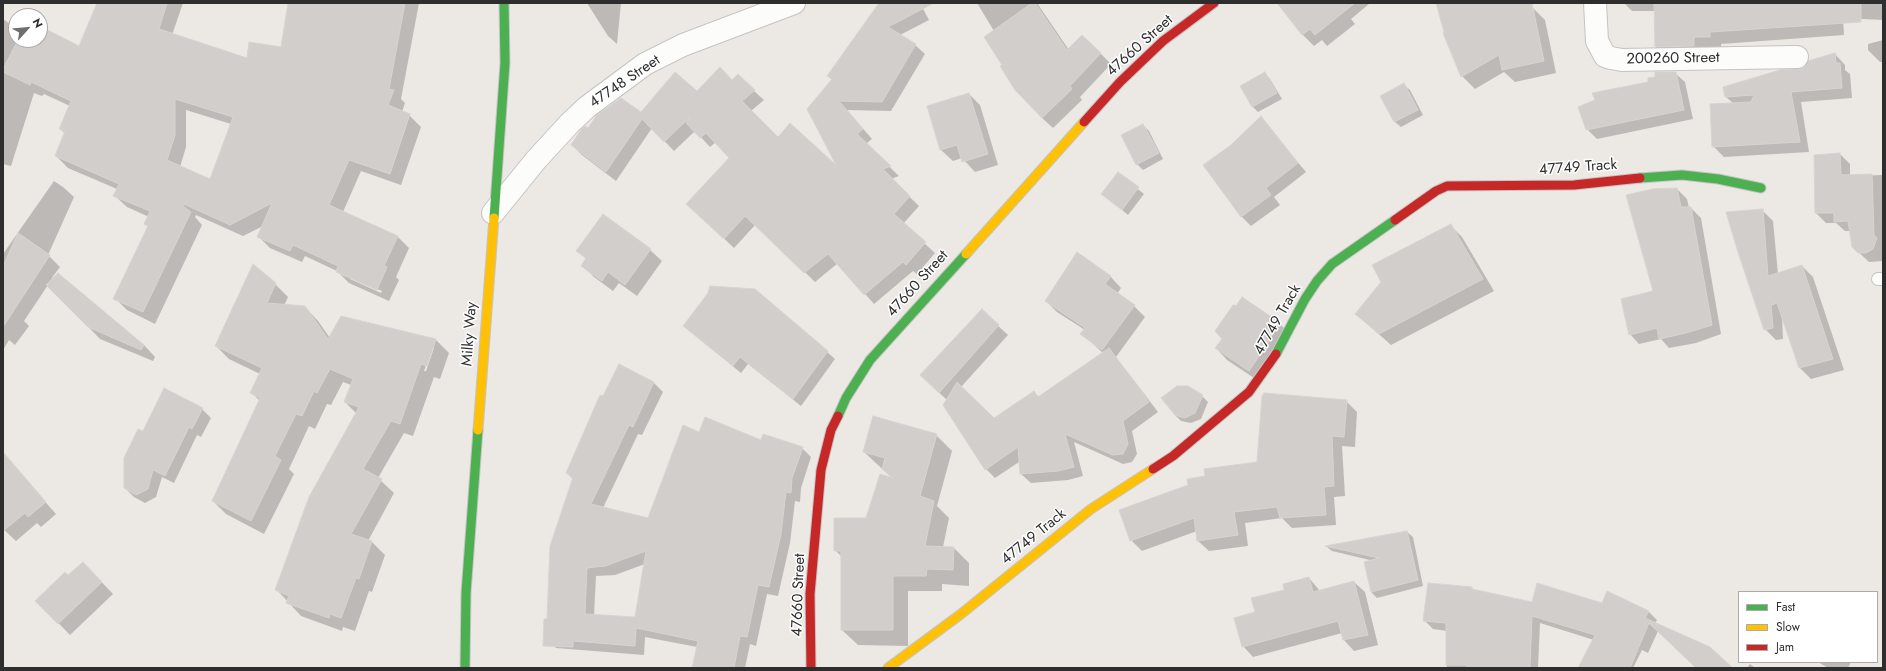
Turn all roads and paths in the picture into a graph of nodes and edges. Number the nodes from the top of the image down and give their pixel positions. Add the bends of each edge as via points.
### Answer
1 (504, 3) edge
2 (794, 3) edge
3 (1214, 3) edge
4 (1595, 3) edge
5 (1797, 57) dead end
6 (1761, 188) dead end
7 (493, 213) junction
8 (465, 668) edge
9 (811, 668) edge
10 (888, 668) edge

1 - 7 street, Milky Way via 505,63
2 - 7 street, 47748 Street via 683,45 645,64 587,107 570,123
3 - 9 street, 47660 Street via 1163,41 1120,82 870,360 846,398 830,430 821,470 810,594
4 - 5 street, 200260 Street via 1597,41 1605,56 1611,58 1622,60
6 - 10 street, 47749 Track via 1682,175 1616,179 1574,185 1460,185 1447,186 1436,191 1332,264 1305,299 1274,358 1249,392 1172,456 1091,509 961,614
7 - 8 street, Milky Way via 466,593

